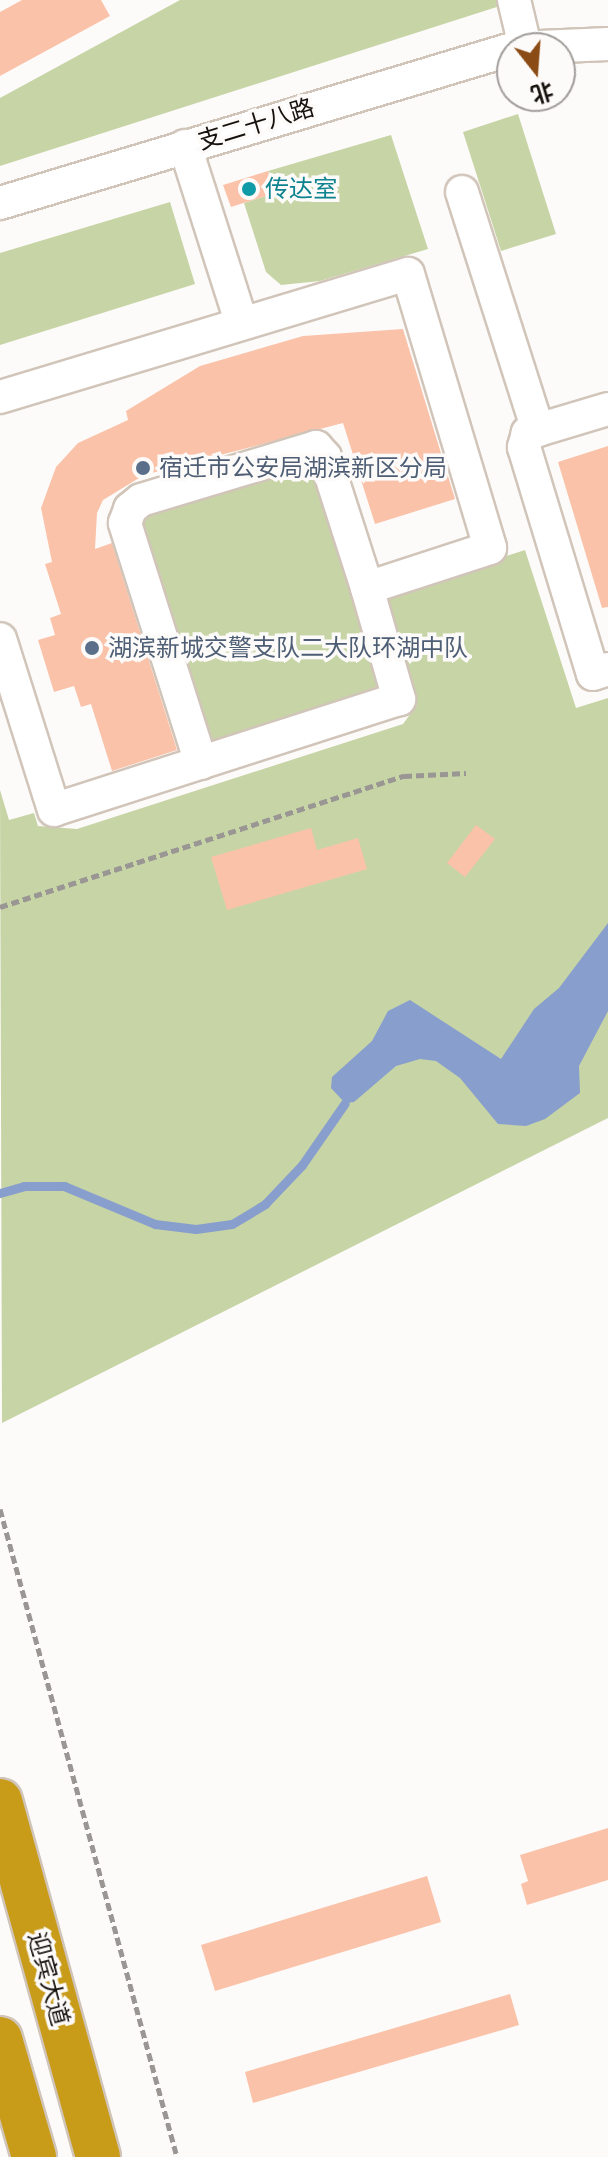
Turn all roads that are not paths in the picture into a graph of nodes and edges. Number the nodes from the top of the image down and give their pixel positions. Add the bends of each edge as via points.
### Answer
1 (514, 0) edge
2 (517, 32) edge
3 (608, 44) edge
4 (576, 45) edge
5 (496, 54) edge
6 (185, 146) junction
7 (462, 192) dead end
8 (0, 203) edge
9 (241, 322) junction
10 (0, 397) edge
11 (608, 409) edge
12 (538, 430) junction
13 (367, 588) junction
14 (0, 639) edge
15 (608, 669) edge
16 (4, 671) edge
17 (201, 763) junction
18 (0, 1801) edge
19 (0, 2039) edge
20 (34, 2157) edge
21 (98, 2157) edge

1 - 2 street
3 - 4 street, 支二十八路
5 - 6 street, 支二十八路
6 - 8 street, 支二十八路
6 - 9 street
7 - 12 street
9 - 10 street
9 - 13 street via 408,274 490,548
11 - 12 street
12 - 15 street via 528,433 528,465 593,674
13 - 17 street via 399,699
13 - 17 street via 325,457 316,447 141,500 130,509 125,523
14 - 16 street
16 - 17 street via 54,810
18 - 21 highway, 迎宾大道
19 - 20 highway

